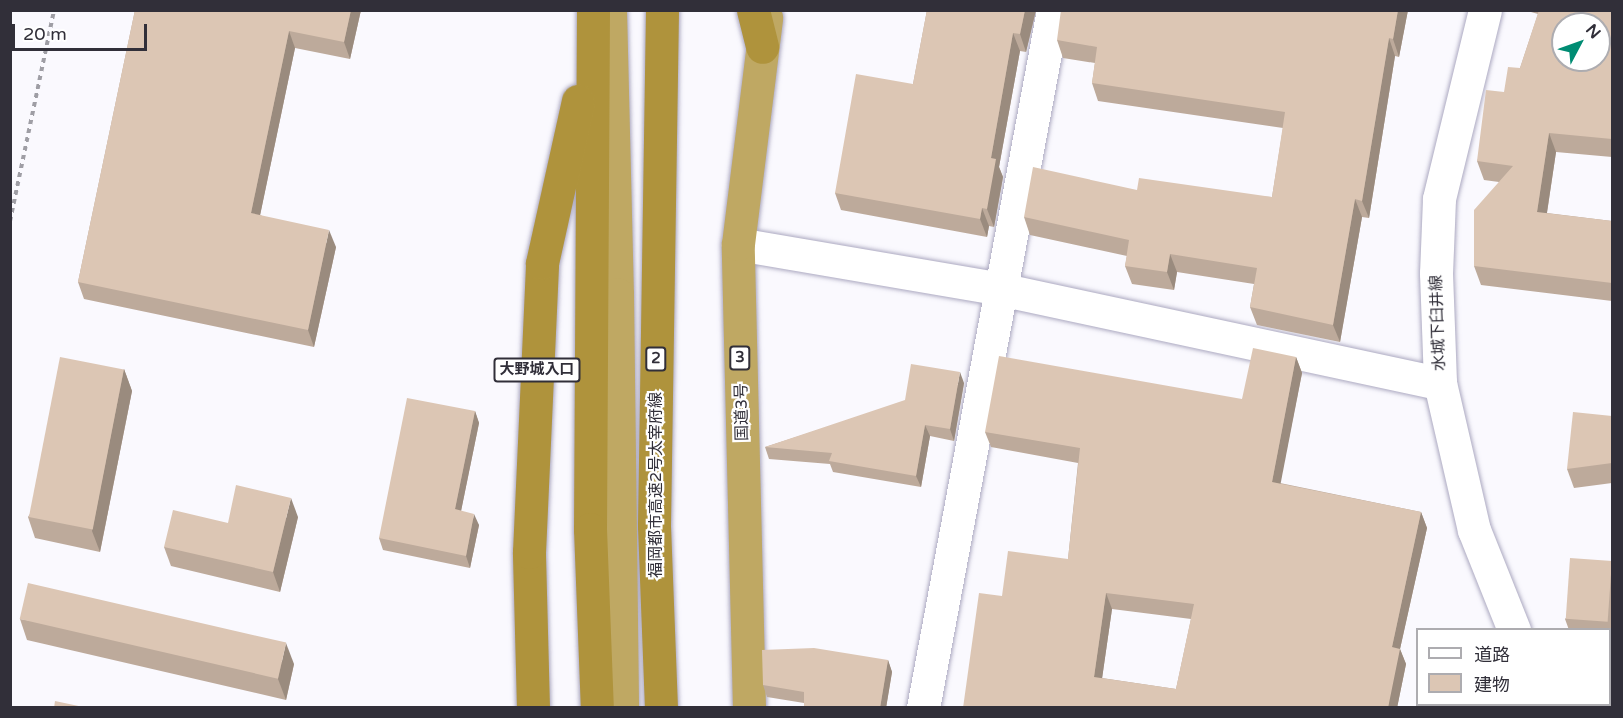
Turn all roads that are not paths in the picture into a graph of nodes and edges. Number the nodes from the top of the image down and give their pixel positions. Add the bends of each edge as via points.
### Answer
1 (610, 10) edge
2 (662, 10) edge
3 (753, 10) edge
4 (767, 10) edge
5 (1053, 10) edge
6 (1485, 10) edge
7 (592, 24) edge
8 (762, 46) junction
9 (738, 244) junction
10 (1000, 289) junction
11 (1440, 382) junction
12 (1513, 628) edge
13 (533, 708) edge
14 (597, 708) edge
15 (622, 708) edge
16 (661, 708) edge
17 (749, 708) edge
18 (923, 708) edge

1 - 15 highway
2 - 16 highway, 福岡都市高速2号太宰府線 / 2 via 654,513
3 - 8 highway
4 - 8 highway, 国道3号 / 3
5 - 10 street
6 - 11 street, 水城下臼井線 via 1439,199 1436,273
7 - 13 highway, 大野城入口 via 542,263 529,552
7 - 14 highway via 590,529
8 - 9 highway, 国道3号 / 3
9 - 10 street
9 - 17 highway, 国道3号 / 3
10 - 11 street
10 - 18 street
11 - 12 street, 水城下臼井線 via 1474,530

